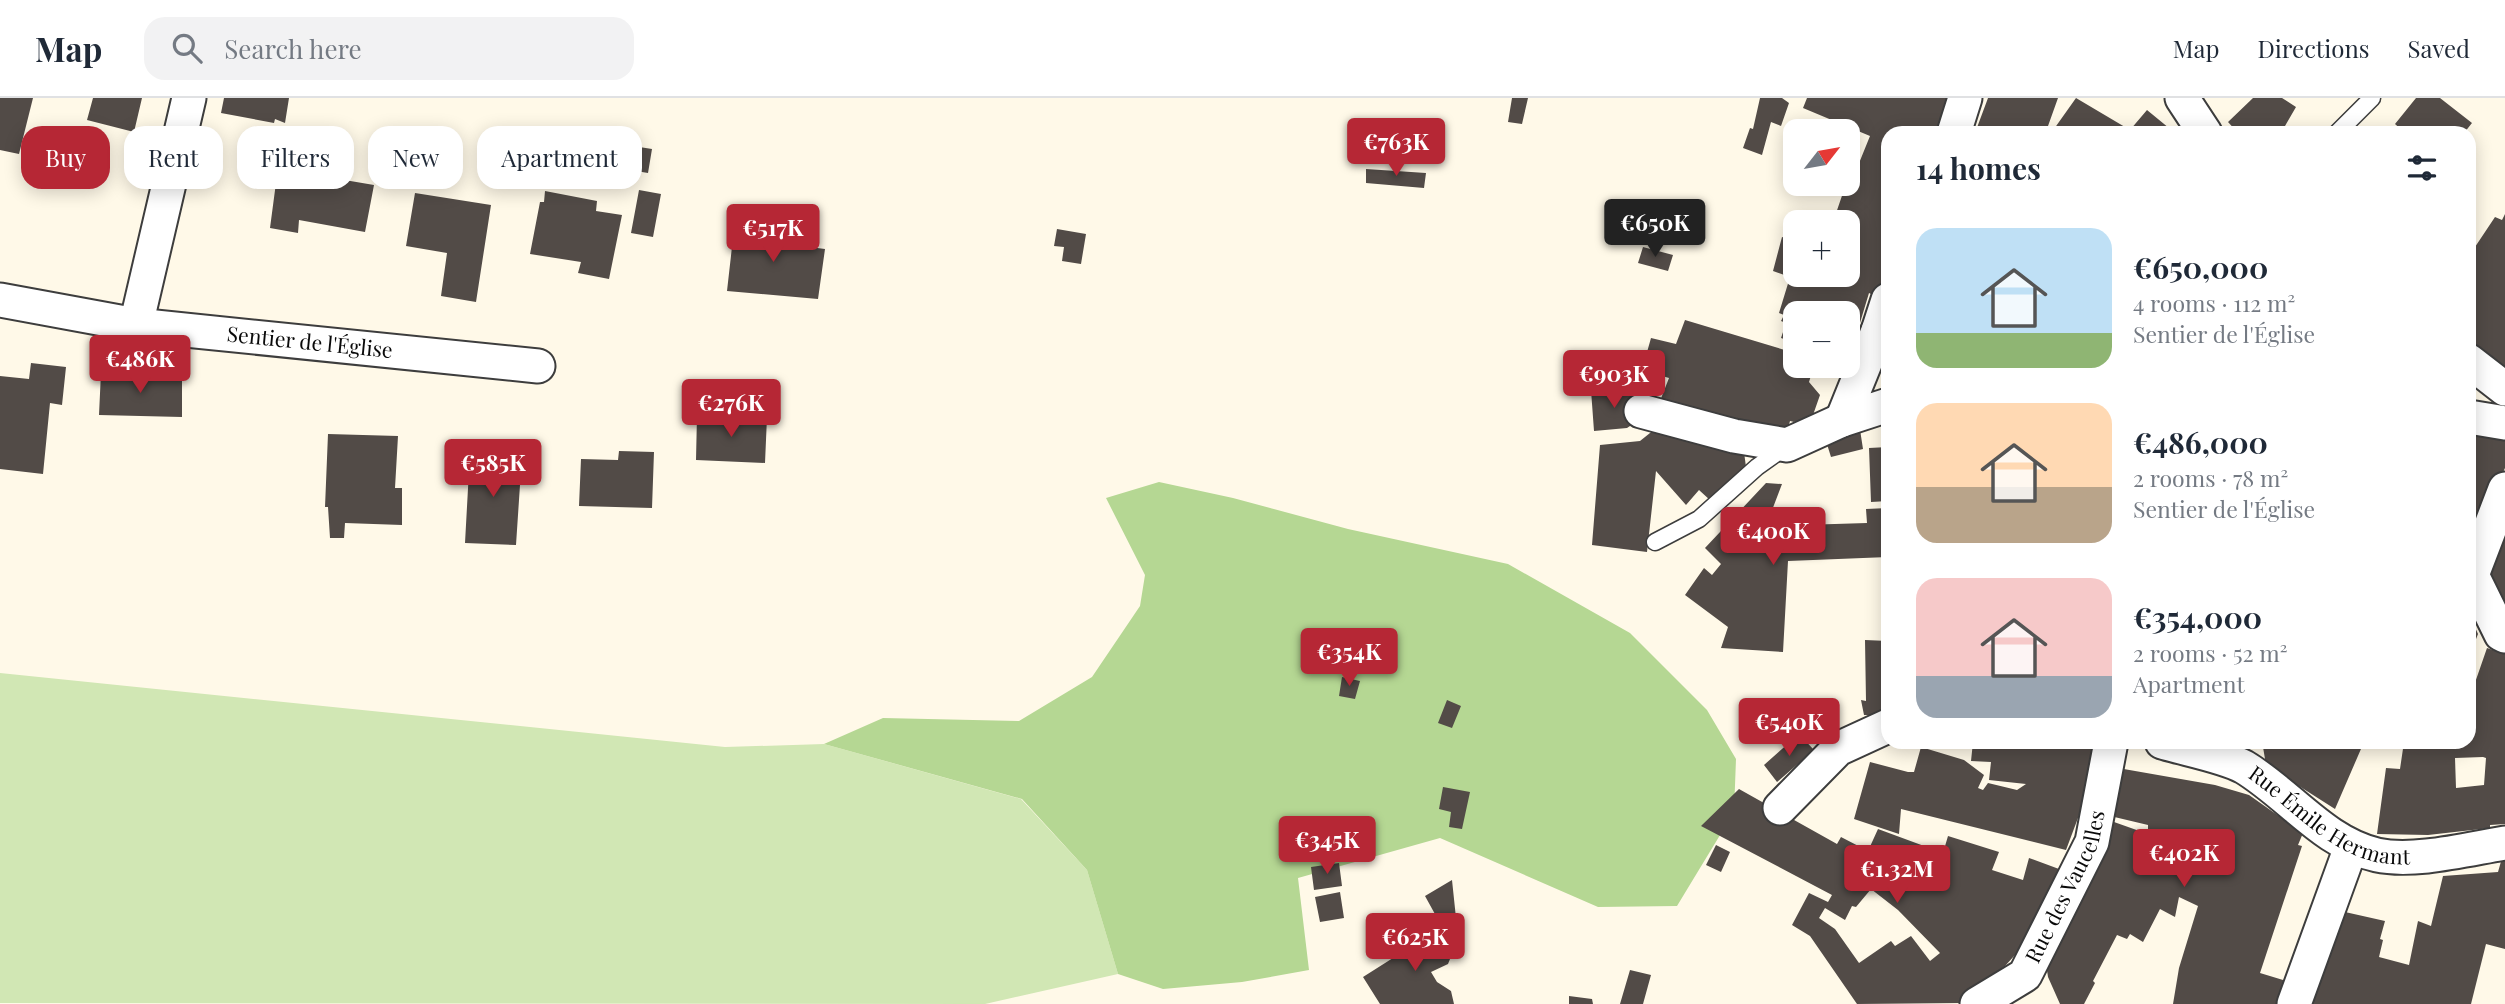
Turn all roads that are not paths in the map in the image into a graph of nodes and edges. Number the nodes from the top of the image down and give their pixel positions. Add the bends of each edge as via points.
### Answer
1 (189, 98) edge
2 (1965, 98) edge
3 (2182, 98) edge
4 (2372, 98) edge
5 (1956, 126) edge
6 (2200, 126) edge
7 (2344, 126) edge
8 (0, 300) edge
9 (136, 326) junction
10 (1881, 339) edge
11 (538, 366) dead end
12 (2476, 366) edge
13 (2505, 388) edge
14 (1881, 407) edge
15 (1641, 411) dead end
16 (2476, 418) edge
17 (1842, 420) junction
18 (2505, 423) edge
19 (1787, 445) junction
20 (2505, 489) edge
21 (1655, 542) dead end
22 (2476, 565) edge
23 (2476, 583) edge
24 (2505, 636) edge
25 (1881, 729) edge
26 (2110, 749) edge
27 (2211, 749) edge
28 (2246, 754) edge
29 (1780, 808) dead end
30 (2505, 843) edge
31 (2351, 847) junction
32 (1977, 1004) edge
33 (2294, 1004) edge

1 - 9 street
2 - 5 street
3 - 6 street
4 - 7 lane
8 - 9 street, Sentier de l'Église
9 - 11 street, Sentier de l'Église
10 - 17 street
12 - 13 street
14 - 17 street
15 - 19 street
16 - 18 street
17 - 19 street
19 - 21 lane via 1699,519
20 - 22 street
23 - 24 street
25 - 29 street via 1838,749
26 - 32 street, Rue des Vaucelles via 2092,842 2025,975
27 - 28 street, Rue Émile Hermant
28 - 31 street, Rue Émile Hermant
30 - 31 street, Rue Émile Hermant via 2425,856 2379,856
31 - 33 street

